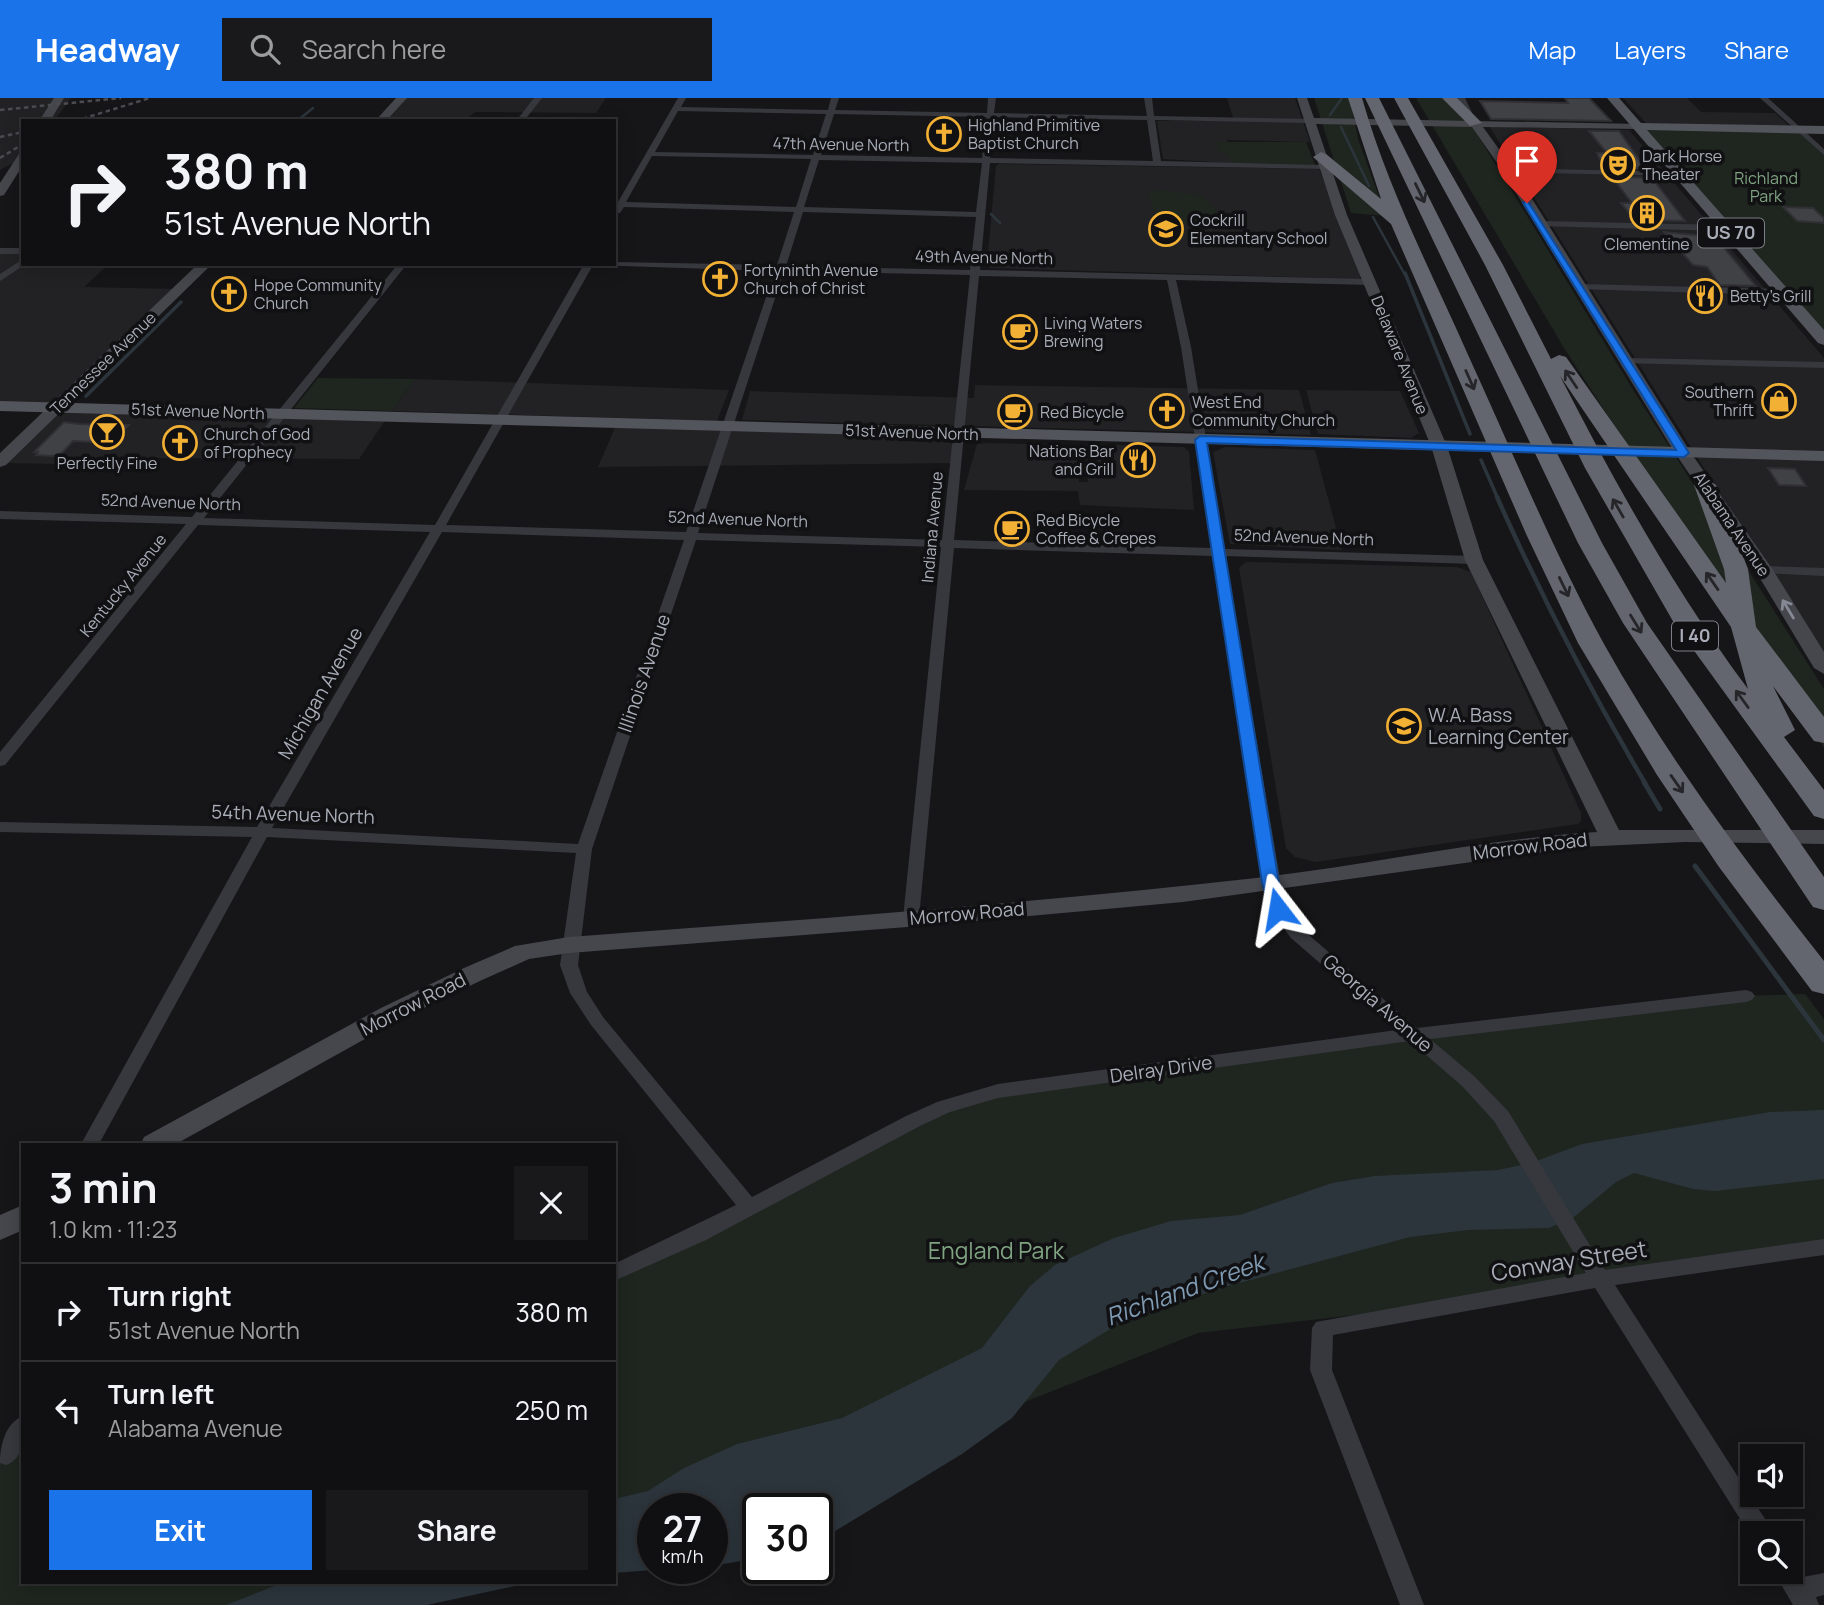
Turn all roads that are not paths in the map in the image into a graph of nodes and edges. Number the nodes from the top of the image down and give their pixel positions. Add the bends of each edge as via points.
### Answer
1 (59, 98) edge
2 (402, 98) edge
3 (538, 98) edge
4 (682, 98) edge
5 (835, 98) edge
6 (992, 98) edge
7 (1148, 98) edge
8 (1302, 98) edge
9 (1401, 98) edge
10 (1449, 98) edge
11 (1461, 98) edge
12 (1613, 98) edge
13 (1764, 98) edge
14 (1357, 105) edge
15 (1376, 105) edge
16 (677, 109) junction
17 (830, 112) junction
18 (991, 115) junction
19 (1152, 118) junction
20 (45, 119) edge
21 (382, 119) edge
22 (522, 119) edge
23 (1310, 121) junction
24 (1475, 124) junction
25 (1637, 127) junction
26 (1799, 130) junction
27 (1824, 130) edge
28 (1824, 153) edge
29 (651, 154) junction
30 (816, 158) junction
31 (21, 159) edge
32 (986, 161) junction
33 (1322, 162) junction
34 (1157, 163) junction
35 (1508, 170) junction
36 (1678, 174) junction
37 (0, 192) edge
38 (617, 204) edge
39 (799, 209) junction
40 (981, 215) junction
41 (1343, 219) joint
42 (1540, 224) junction
43 (1726, 228) junction
44 (0, 251) edge
45 (21, 251) edge
46 (21, 263) edge
47 (616, 265) edge
48 (1494, 265) junction
49 (204, 266) edge
50 (401, 266) edge
51 (588, 266) edge
52 (778, 269) junction
53 (974, 273) junction
54 (0, 278) edge
55 (1171, 278) junction
56 (1371, 282) junction
57 (1578, 287) junction
58 (1782, 292) junction
59 (1824, 340) edge
60 (1626, 360) junction
61 (1824, 365) edge
62 (0, 406) edge
63 (57, 408) junction
64 (282, 414) junction
65 (497, 420) junction
66 (727, 427) junction
67 (1526, 427) junction
68 (958, 433) junction
69 (1200, 440) junction
70 (1438, 446) junction
71 (1684, 453) junction
72 (1824, 456) edge
73 (0, 463) edge
74 (1705, 485) junction
75 (0, 515) edge
76 (196, 520) junction
77 (439, 527) junction
78 (691, 536) junction
79 (949, 542) junction
80 (1217, 552) junction
81 (1474, 560) junction
82 (1764, 570) junction
83 (1824, 572) edge
84 (1824, 668) edge
85 (1824, 735) edge
86 (0, 762) edge
87 (1817, 802) edge
88 (0, 827) edge
89 (263, 832) junction
90 (1611, 837) junction
91 (1824, 837) edge
92 (584, 849) junction
93 (1817, 882) edge
94 (1270, 883) junction
95 (911, 918) junction
96 (569, 945) junction
97 (1824, 983) edge
98 (1746, 996) dead end
99 (1416, 1034) junction
100 (91, 1143) edge
101 (156, 1143) edge
102 (749, 1207) junction
103 (21, 1217) edge
104 (0, 1228) edge
105 (1824, 1247) edge
106 (616, 1272) edge
107 (1600, 1279) junction
108 (21, 1429) edge
109 (6, 1455) dead end
110 (1754, 1521) edge
111 (1824, 1584) edge
112 (1797, 1589) edge
113 (1412, 1605) edge

1 - 20 main road
2 - 21 main road
3 - 22 street
4 - 16 street
5 - 17 street, Illinois Avenue
6 - 18 street, Indiana Avenue
7 - 19 street
8 - 23 main road, Delaware Avenue
9 - 48 highway, I 40
10 - 24 highway
11 - 24 street, Alabama Avenue
12 - 25 main road, US 70
13 - 26 street
14 -> 97 highway via 1383,183 1591,643 1668,771 1748,886
15 -> 67 highway, I 40
16 - 17 street
16 - 29 street
17 - 18 street
17 - 30 street, Illinois Avenue
18 - 19 street
18 - 32 street, Indiana Avenue
19 - 23 street
19 - 34 street
23 - 24 main road
23 - 33 main road, Delaware Avenue
24 - 25 main road
24 - 35 main road, Alabama Avenue
25 - 26 main road
25 - 36 main road, US 70
26 - 27 main road
26 - 28 street
29 - 30 street, 47th Avenue North
29 - 38 street
30 - 32 street, 47th Avenue North
30 - 39 street, Illinois Avenue
31 - 37 main road
32 - 34 street, 47th Avenue North
32 - 40 street, Indiana Avenue
33 - 34 street, 47th Avenue North
33 - 41 main road, Delaware Avenue
33 - 67 highway via 1414,237
35 - 36 street
35 - 42 main road, Alabama Avenue
36 - 43 main road, US 70
38 - 39 street
39 - 40 street
39 - 52 street, Illinois Avenue
40 - 53 street, Indiana Avenue
41 - 56 street, Delaware Avenue
42 - 43 street
42 - 57 main road, Alabama Avenue
43 - 58 main road, US 70
44 - 45 street
46 - 54 street
47 - 52 street, 49th Avenue North
85 -> 48 highway
87 -> 48 highway, I 40 via 1686,623 1596,468
49 - 63 street, Tennessee Avenue
50 - 64 street, Kentucky Avenue
51 - 65 street, Michigan Avenue
52 - 53 street, 49th Avenue North
52 - 66 street, Illinois Avenue
53 - 55 street, 49th Avenue North
53 - 68 street, Indiana Avenue
55 - 56 street, 49th Avenue North
55 - 69 street, Georgia Avenue
56 - 70 street, Delaware Avenue
57 - 58 street
57 - 60 main road, Alabama Avenue
58 - 59 main road, US 70
60 - 61 street
60 - 71 main road, Alabama Avenue
62 - 63 main road, 51st Avenue North
63 - 64 main road, 51st Avenue North
63 - 73 street, Tennessee Avenue
64 - 65 main road, 51st Avenue North
64 - 76 street, Kentucky Avenue
65 - 66 main road, 51st Avenue North
65 - 77 street, Michigan Avenue
66 - 68 main road, 51st Avenue North
66 - 78 street, Illinois Avenue
67 -> 93 highway, I 40 via 1635,623
68 - 69 main road, 51st Avenue North
68 - 79 street, Indiana Avenue
69 - 70 main road, 51st Avenue North
69 - 80 street, Georgia Avenue
70 - 71 main road, 51st Avenue North
70 - 81 main road, Delaware Avenue
71 - 72 main road, 51st Avenue North
71 - 74 main road, Alabama Avenue
74 - 82 street, Alabama Avenue
74 - 87 highway via 1736,569 1758,682
75 - 76 street, 52nd Avenue North
76 - 77 street, 52nd Avenue North
76 - 86 street, Kentucky Avenue
77 - 78 street, 52nd Avenue North
77 - 89 street, Michigan Avenue
78 - 79 street, 52nd Avenue North
78 - 92 street, Illinois Avenue
79 - 80 street, 52nd Avenue North
79 - 95 street, Indiana Avenue
80 - 81 street, 52nd Avenue North
80 - 94 street, Georgia Avenue
81 - 90 main road, Delaware Avenue
82 - 83 street
84 -> 82 street, Alabama Avenue
88 - 89 street, 54th Avenue North
89 - 92 street, 54th Avenue North
89 - 100 street, Michigan Avenue
90 - 91 main road, Morrow Road
90 - 94 main road, Morrow Road via 1448,855
92 - 96 street, Illinois Avenue
94 - 95 main road, Morrow Road
94 - 99 street, Georgia Avenue via 1278,909 1297,934
95 - 96 main road, Morrow Road
96 - 101 main road, Morrow Road via 524,952 461,979
96 - 102 street, Illinois Avenue via 575,984 597,1021
98 - 99 street, Delray Drive
99 - 102 street, Delray Drive via 998,1091 913,1121
99 - 107 street, Georgia Avenue via 1480,1092 1507,1125
102 - 106 street, Delray Drive
103 - 104 street
105 - 107 street, Conway Street
107 - 110 street, Georgia Avenue
107 - 113 street, Conway Street via 1323,1328 1321,1370
108 - 109 street
111 - 112 street

